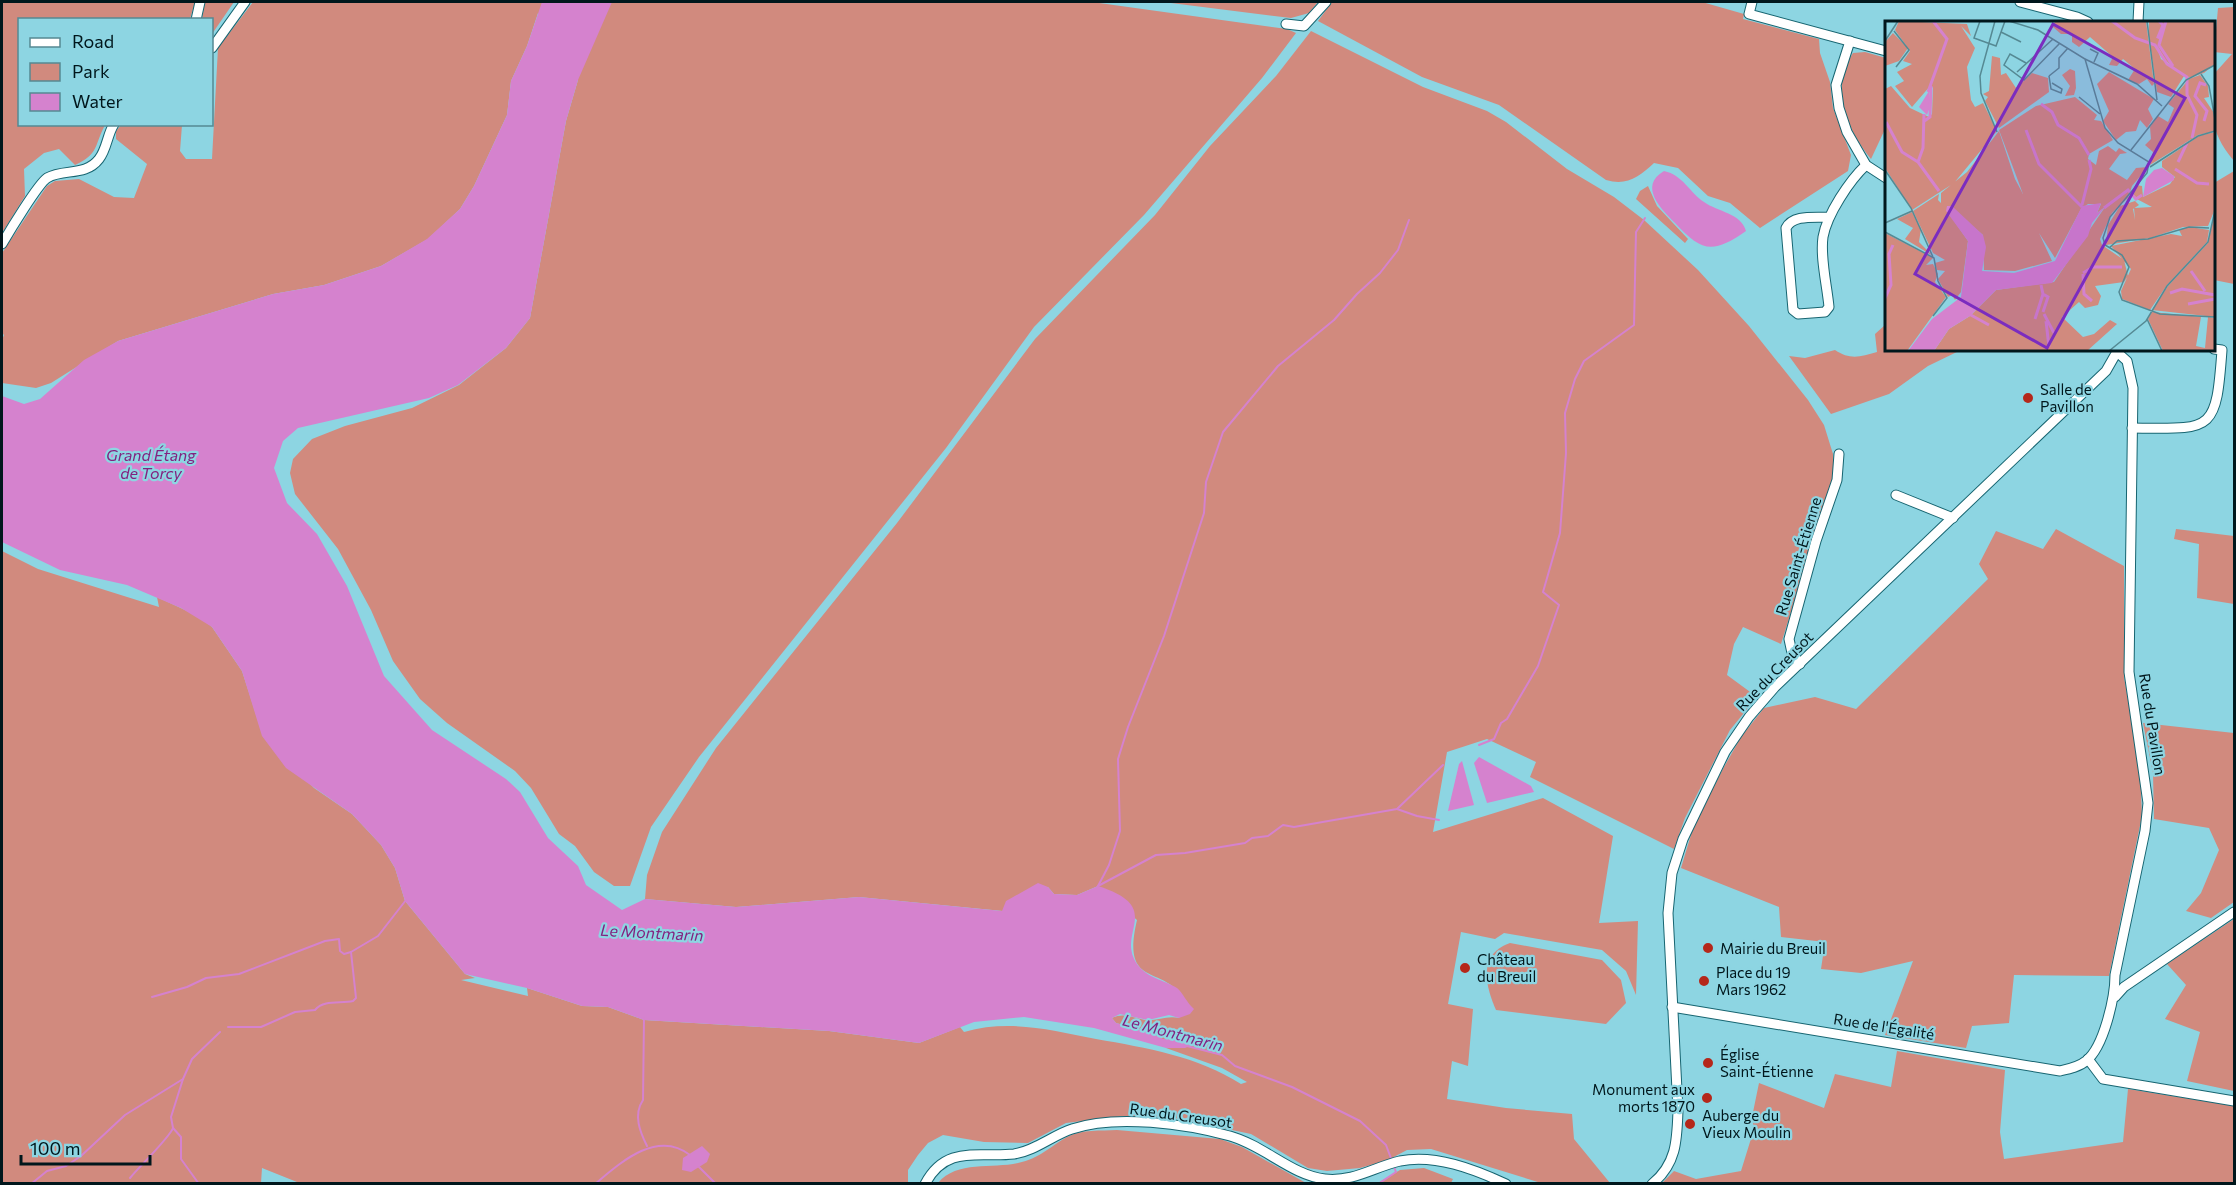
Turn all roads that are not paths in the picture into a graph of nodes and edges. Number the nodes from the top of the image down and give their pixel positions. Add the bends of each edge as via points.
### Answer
1 (200, 2) edge
2 (245, 2) edge
3 (1326, 2) edge
4 (1752, 2) edge
5 (2020, 2) edge
6 (2139, 2) edge
7 (196, 18) edge
8 (2086, 21) edge
9 (2138, 21) edge
10 (1286, 24) dead end
11 (1850, 41) junction
12 (213, 47) edge
13 (1885, 50) edge
14 (113, 126) edge
15 (1866, 165) junction
16 (1885, 177) edge
17 (1829, 217) junction
18 (2, 244) edge
19 (2215, 349) edge
20 (2118, 351) edge
21 (2132, 428) junction
22 (1839, 454) dead end
23 (1896, 495) dead end
24 (1953, 518) junction
25 (1800, 664) junction
26 (2235, 912) edge
27 (2115, 997) junction
28 (1672, 1007) junction
29 (2088, 1059) junction
30 (2235, 1101) edge
31 (1348, 1181) edge
32 (925, 1184) edge
33 (1506, 1184) edge
34 (1652, 1184) edge

1 - 7 street
2 - 12 street
3 - 10 street via 1304,26
4 - 11 street via 1749,14
5 - 8 street
6 - 9 street
11 - 13 street
11 - 15 street via 1841,63 1836,96 1846,132
14 - 18 street via 104,150 92,166 41,183
15 - 16 street
15 - 17 street via 1852,178
17 - 17 street via 1823,238 1829,307 1825,312 1798,314 1793,310 1786,228 1795,219
19 - 21 street via 2222,350 2218,396 2208,419 2193,428
20 - 21 street, Rue du Pavillon via 2127,361 2132,379
20 - 24 street, Rue du Creusot via 2106,371
21 - 27 street, Rue du Pavillon via 2129,672 2148,803 2115,975
22 - 25 street, Rue Saint-Étienne via 1837,480 1789,639
23 - 24 street
24 - 25 street, Rue du Creusot
25 - 28 street, Rue du Creusot via 1736,734 1677,855 1668,913
26 - 27 street
27 - 29 street, Rue du Pavillon via 2099,1044
28 - 29 street, Rue de l'Égalité via 2060,1071
28 - 34 street, Rue du Creusot via 1677,1144 1669,1167
29 - 30 street via 2103,1079
31 - 32 street, Rue du Creusot via 1312,1176 1250,1142 1212,1132 1102,1122 1073,1128 1016,1154 962,1155 934,1170
31 - 33 street, Rue du Creusot via 1399,1162 1438,1161 1469,1168

